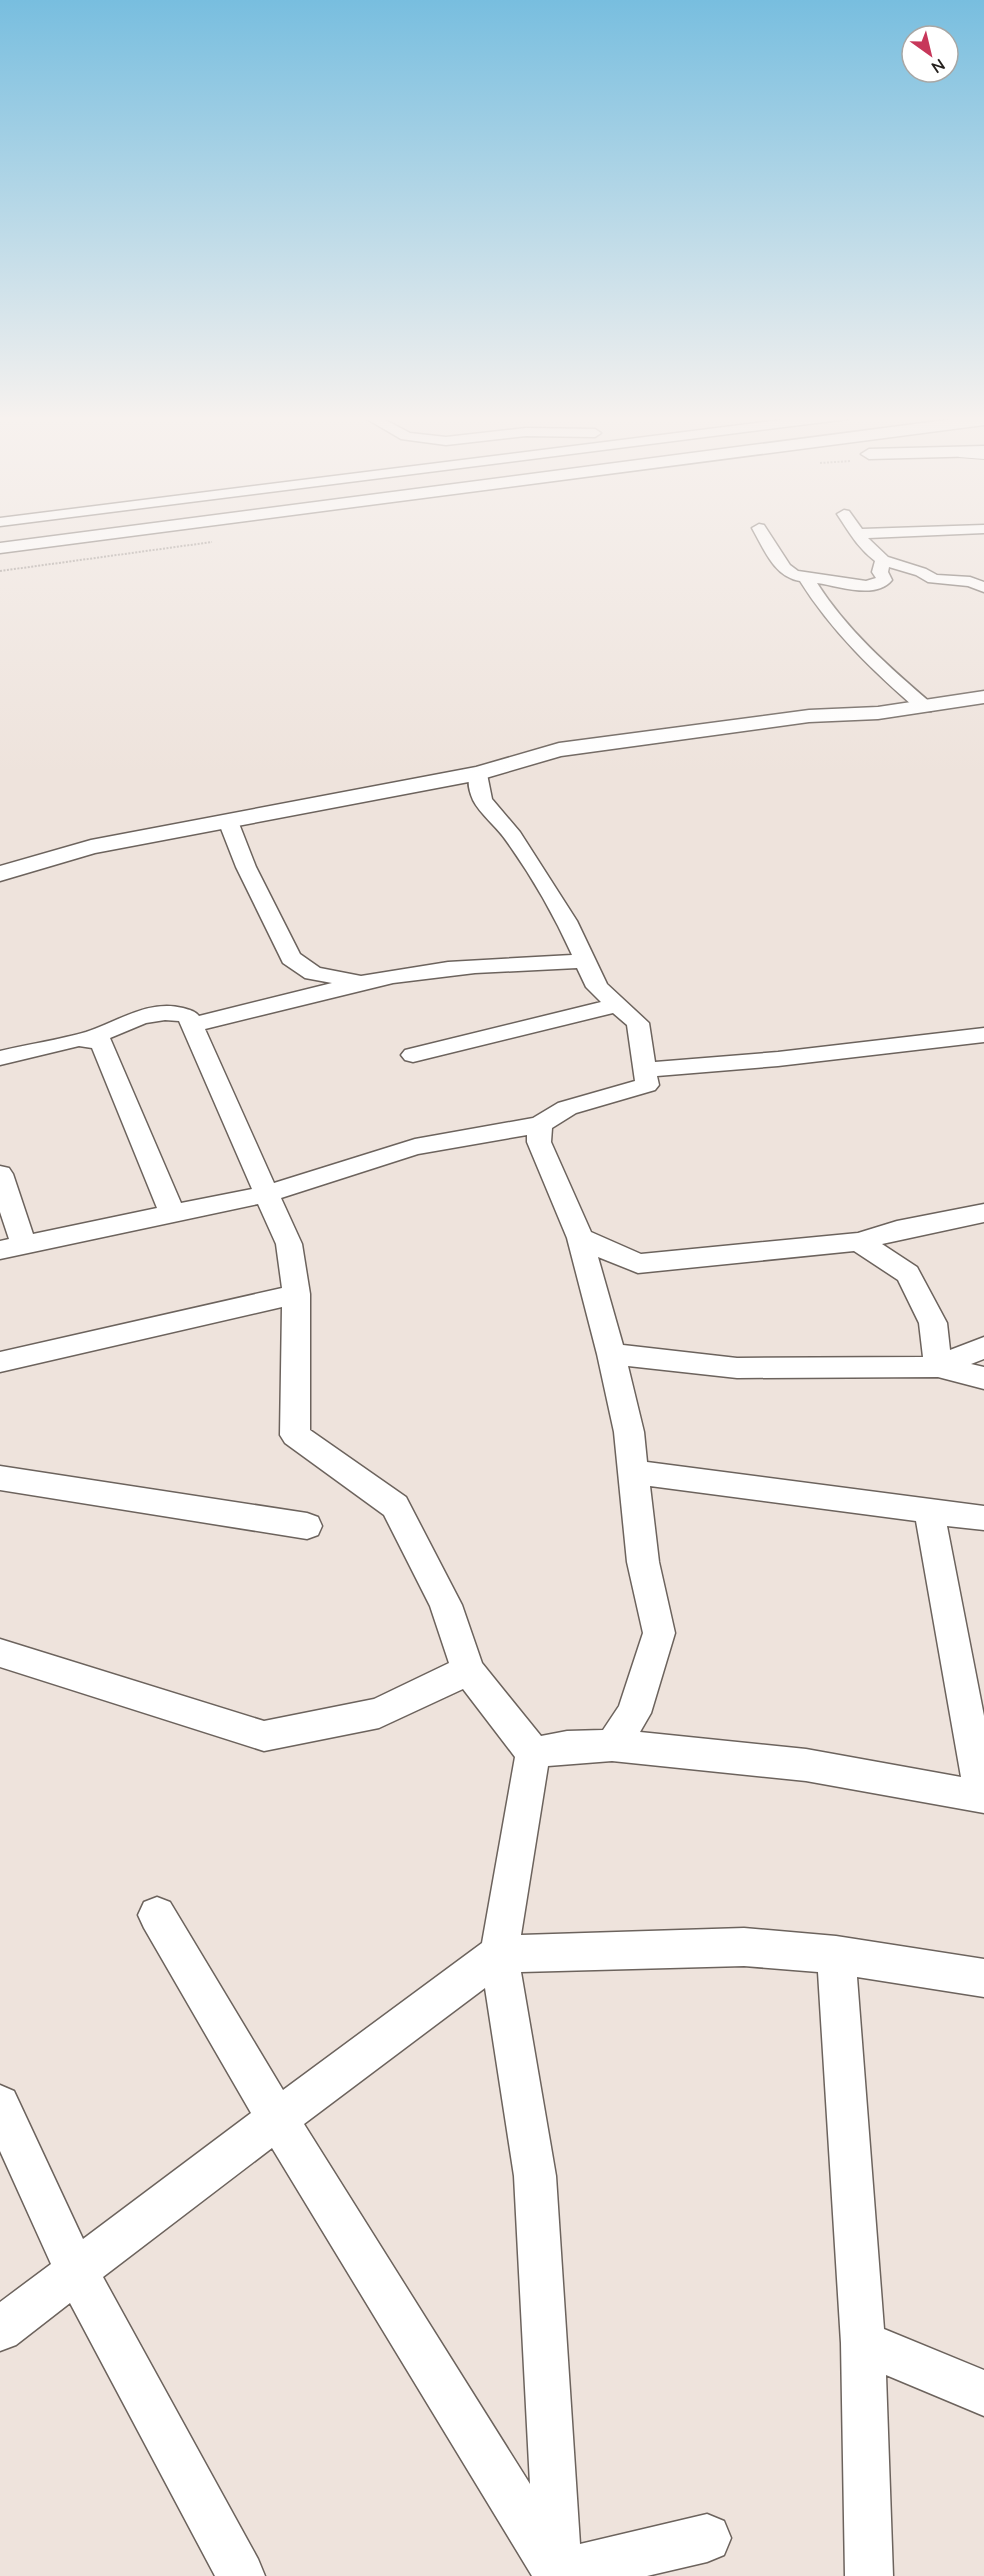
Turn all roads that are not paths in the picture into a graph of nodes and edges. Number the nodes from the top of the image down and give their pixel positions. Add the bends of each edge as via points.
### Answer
1 (34, 535) edge
2 (89, 535) edge
3 (764, 535) edge
4 (857, 535) edge
5 (0, 539) edge
6 (0, 548) edge
7 (883, 560) junction
8 (807, 579) junction
9 (984, 587) edge
10 (984, 697) edge
11 (926, 707) junction
12 (479, 773) junction
13 (228, 821) junction
14 (0, 874) edge
15 (586, 961) junction
16 (367, 982) junction
17 (618, 1005) junction
18 (192, 1025) junction
19 (984, 1035) edge
20 (89, 1039) junction
21 (413, 1055) dead end
22 (0, 1058) edge
23 (645, 1070) junction
24 (540, 1125) junction
25 (0, 1174) edge
26 (266, 1194) junction
27 (172, 1213) junction
28 (984, 1213) edge
29 (580, 1238) junction
30 (859, 1242) junction
31 (12, 1247) edge
32 (296, 1294) junction
33 (984, 1347) edge
34 (610, 1354) junction
35 (0, 1362) edge
36 (938, 1367) junction
37 (984, 1378) edge
38 (632, 1472) junction
39 (0, 1478) edge
40 (930, 1510) junction
41 (984, 1518) edge
42 (307, 1526) dead end
43 (0, 1653) edge
44 (468, 1670) junction
45 (612, 1745) junction
46 (533, 1754) junction
47 (983, 1797) edge
48 (157, 1915) dead end
49 (499, 1954) junction
50 (837, 1955) junction
51 (984, 1978) edge
52 (0, 2105) edge
53 (277, 2119) junction
54 (76, 2271) junction
55 (0, 2329) edge
56 (864, 2343) junction
57 (984, 2392) edge
58 (707, 2538) dead end
59 (558, 2574) edge
60 (242, 2576) edge
61 (869, 2576) edge

1 - 5 main road
2 - 6 main road
3 - 8 street via 784,568
4 - 7 street
7 - 8 street via 880,572 884,580 877,584
7 - 9 street via 933,579
8 - 11 street via 821,604 892,678
10 - 11 main road
11 - 12 main road via 809,716 559,750
12 - 13 main road
12 - 15 street via 483,800 513,836 567,921
13 - 14 main road via 91,847
13 - 16 street via 291,958 313,973
15 - 16 street via 451,968
15 - 17 street via 597,987
16 - 18 street
17 - 21 street
17 - 23 street via 638,1023
18 - 20 street via 180,1013 165,1014 129,1021
18 - 26 street
19 - 23 street
20 - 22 street
20 - 27 street via 101,1042
23 - 24 street via 647,1085 567,1108
24 - 26 street via 415,1147
24 - 29 street via 539,1142
25 - 31 street
26 - 27 street
26 - 32 street via 289,1244
27 - 31 street
28 - 30 street via 897,1230
29 - 30 street via 638,1264
29 - 34 street
30 - 36 street via 908,1274 933,1323
32 - 35 street
32 - 44 street via 295,1435 395,1506 446,1605
33 - 36 street
34 - 36 street via 737,1368
34 - 38 street via 629,1432
36 - 37 street
38 - 40 street
38 - 45 street via 643,1562 659,1633 634,1713
39 - 42 street
40 - 41 street
40 - 47 street
43 - 44 street via 264,1736 380,1713
44 - 46 street
45 - 46 street via 567,1747
45 - 47 street via 806,1765
46 - 49 street
48 - 53 street
49 - 50 street via 744,1947
49 - 53 street
49 - 59 street via 535,2176
50 - 51 street
50 - 56 street
52 - 54 street
53 - 54 street
53 - 59 street
54 - 55 street
54 - 60 street
56 - 57 street
56 - 61 street
58 - 59 street

